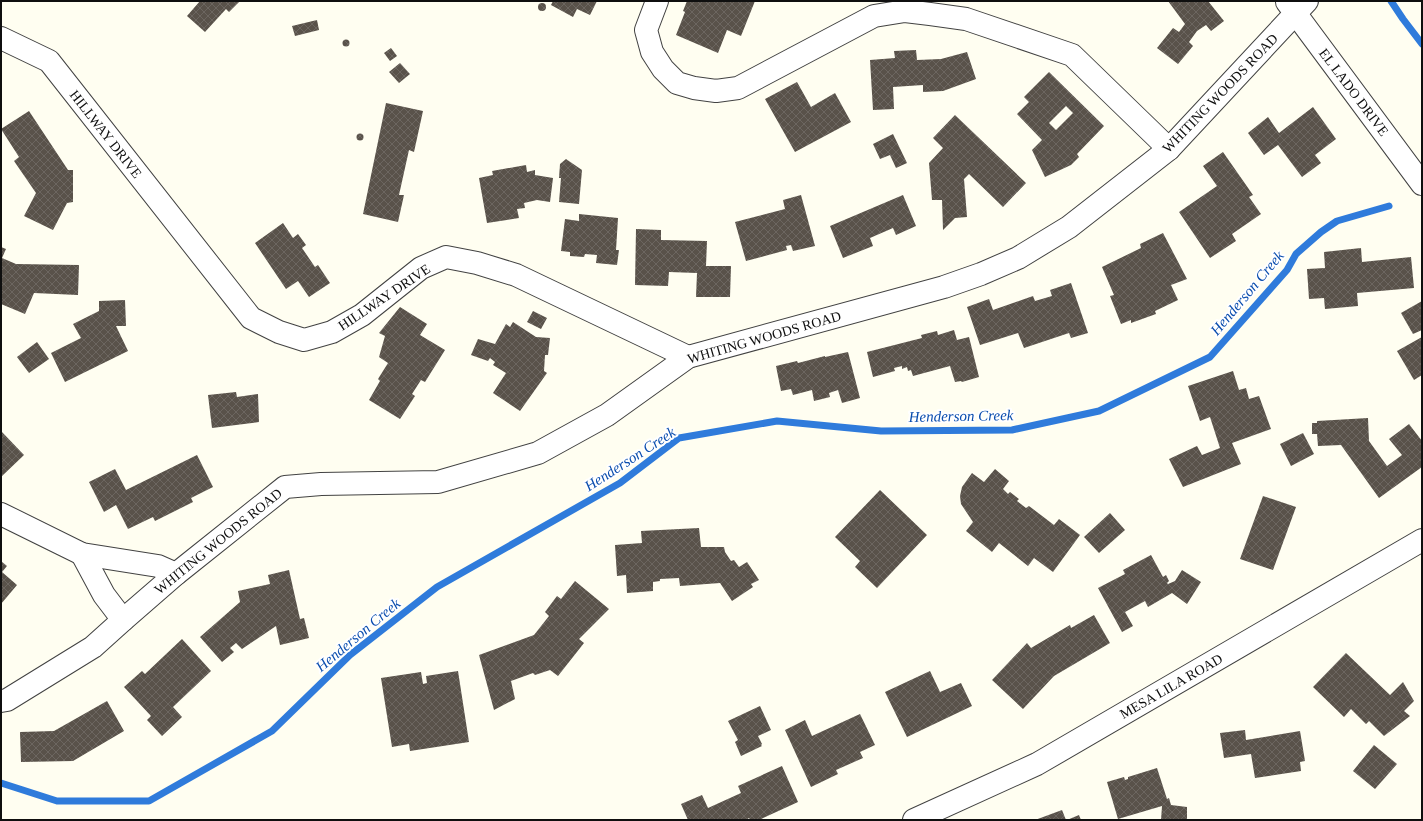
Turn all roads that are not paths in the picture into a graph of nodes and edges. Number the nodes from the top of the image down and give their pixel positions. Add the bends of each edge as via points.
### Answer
1 (657, 1) edge
2 (1296, 5) edge
3 (1, 38) edge
4 (1169, 149) junction
5 (1422, 184) edge
6 (688, 357) junction
7 (1, 514) edge
8 (1422, 540) edge
9 (82, 554) junction
10 (176, 574) junction
11 (122, 620) junction
12 (1, 701) edge
13 (914, 820) edge

1 - 4 street via 646,30 652,52 663,69 677,83 694,88 716,91 738,88 874,16 905,11 930,14 966,19 1072,55
2 - 4 street, WHITING WOODS ROAD
2 - 5 street, EL LADO DRIVE
3 - 6 street, HILLWAY DRIVE via 49,61 251,318 279,332 304,340 332,332 362,315 421,268 446,257 516,275
4 - 6 street, WHITING WOODS ROAD via 1069,226 1018,258 981,274 944,287
6 - 10 street, WHITING WOODS ROAD via 607,415 538,454 438,482 285,487
7 - 9 street
8 - 13 street, MESA LILA ROAD via 1037,764
9 - 10 street via 158,566
9 - 11 street via 104,595
10 - 11 street, WHITING WOODS ROAD
11 - 12 street, WHITING WOODS ROAD via 93,647 7,700

